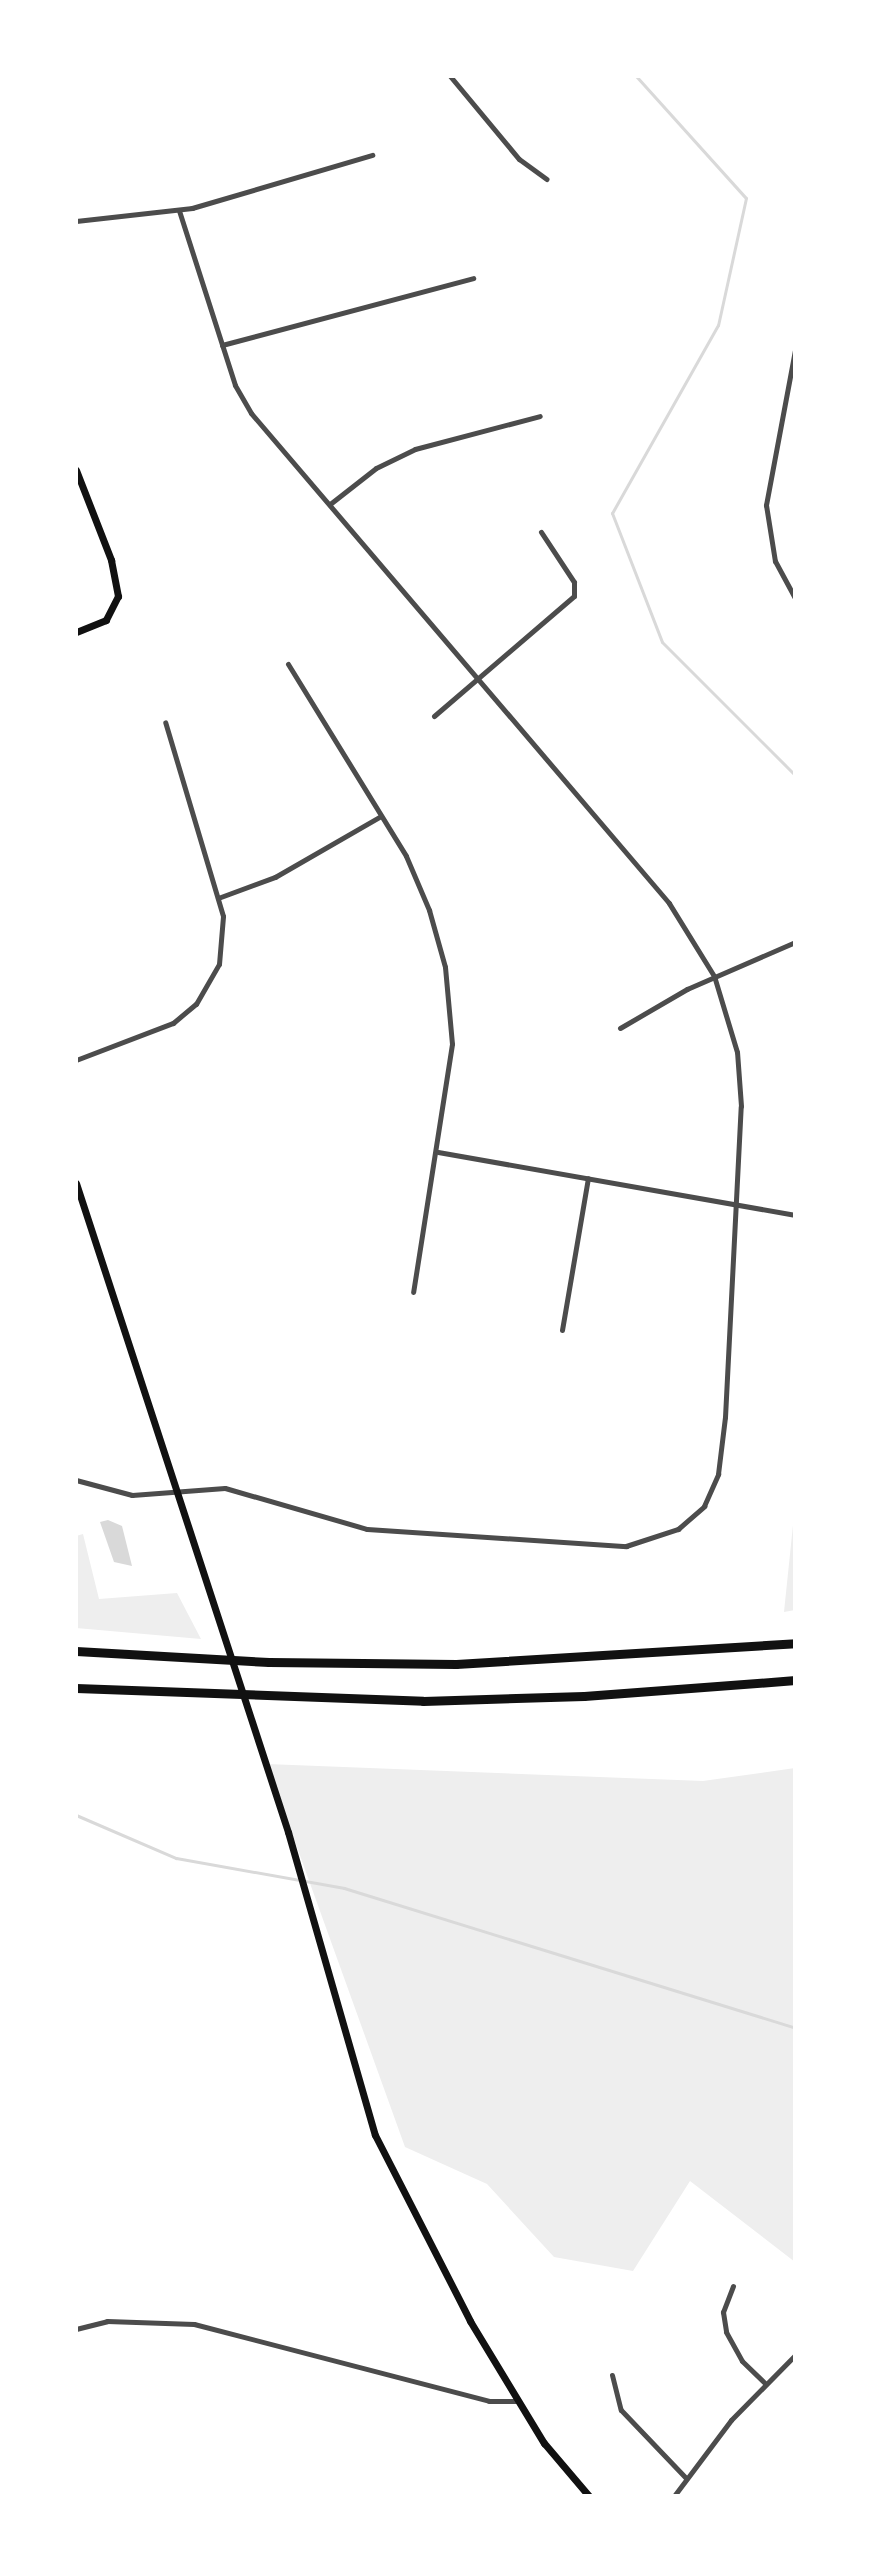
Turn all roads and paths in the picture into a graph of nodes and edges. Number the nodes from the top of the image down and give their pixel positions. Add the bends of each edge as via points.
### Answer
1 (450, 76) edge
2 (372, 155) dead end
3 (547, 179) dead end
4 (179, 211) junction
5 (76, 221) edge
6 (473, 278) dead end
7 (222, 345) junction
8 (795, 350) edge
9 (540, 416) dead end
10 (76, 470) edge
11 (330, 504) junction
12 (541, 532) dead end
13 (795, 598) edge
14 (76, 632) edge
15 (288, 664) dead end
16 (477, 678) junction
17 (434, 716) dead end
18 (165, 722) dead end
19 (381, 816) junction
20 (218, 898) junction
21 (795, 942) edge
22 (714, 976) junction
23 (620, 1028) dead end
24 (76, 1060) edge
25 (438, 1152) junction
26 (588, 1178) junction
27 (76, 1183) edge
28 (737, 1204) junction
29 (795, 1215) edge
30 (413, 1292) dead end
31 (562, 1330) dead end
32 (76, 1480) edge
33 (178, 1491) junction
34 (795, 1643) edge
35 (76, 1651) edge
36 (795, 1680) edge
37 (76, 1688) edge
38 (733, 2286) dead end
39 (76, 2329) edge
40 (795, 2355) edge
41 (612, 2375) dead end
42 (766, 2384) junction
43 (517, 2401) junction
44 (686, 2478) junction
45 (589, 2496) edge
46 (674, 2496) edge

1 - 3 street via 519,159
2 - 4 street
4 - 5 street
4 - 7 street
6 - 7 street
7 - 11 street via 251,413
8 - 13 street via 766,505 775,561
9 - 11 street via 415,449 364,476
10 - 14 main road via 111,560 118,596 106,620
11 - 16 street
12 - 16 street via 574,582 574,596
15 - 19 street
16 - 17 street
16 - 22 street via 669,903
18 - 20 street
19 - 20 street via 275,877
19 - 25 street via 418,883 445,967 452,1044
20 - 24 street via 223,950 214,979 196,1004 155,1032
21 - 22 street
22 - 23 street
22 - 28 street via 731,1026 740,1079
25 - 26 street
25 - 30 street
26 - 28 street
26 - 31 street
27 - 33 main road
28 - 29 street
28 - 33 street via 718,1474 704,1506 678,1529 626,1546 441,1537 335,1523 225,1488
32 - 33 street via 132,1495
33 - 43 main road via 375,2135 451,2287
34 - 35 highway via 538,1662 269,1662
36 - 37 highway via 526,1699 277,1699
38 - 42 street via 723,2312 726,2332 742,2361
39 - 43 street via 107,2321 194,2324 489,2401
40 - 42 street
41 - 44 street via 621,2410
42 - 44 street
43 - 45 main road
44 - 46 street

